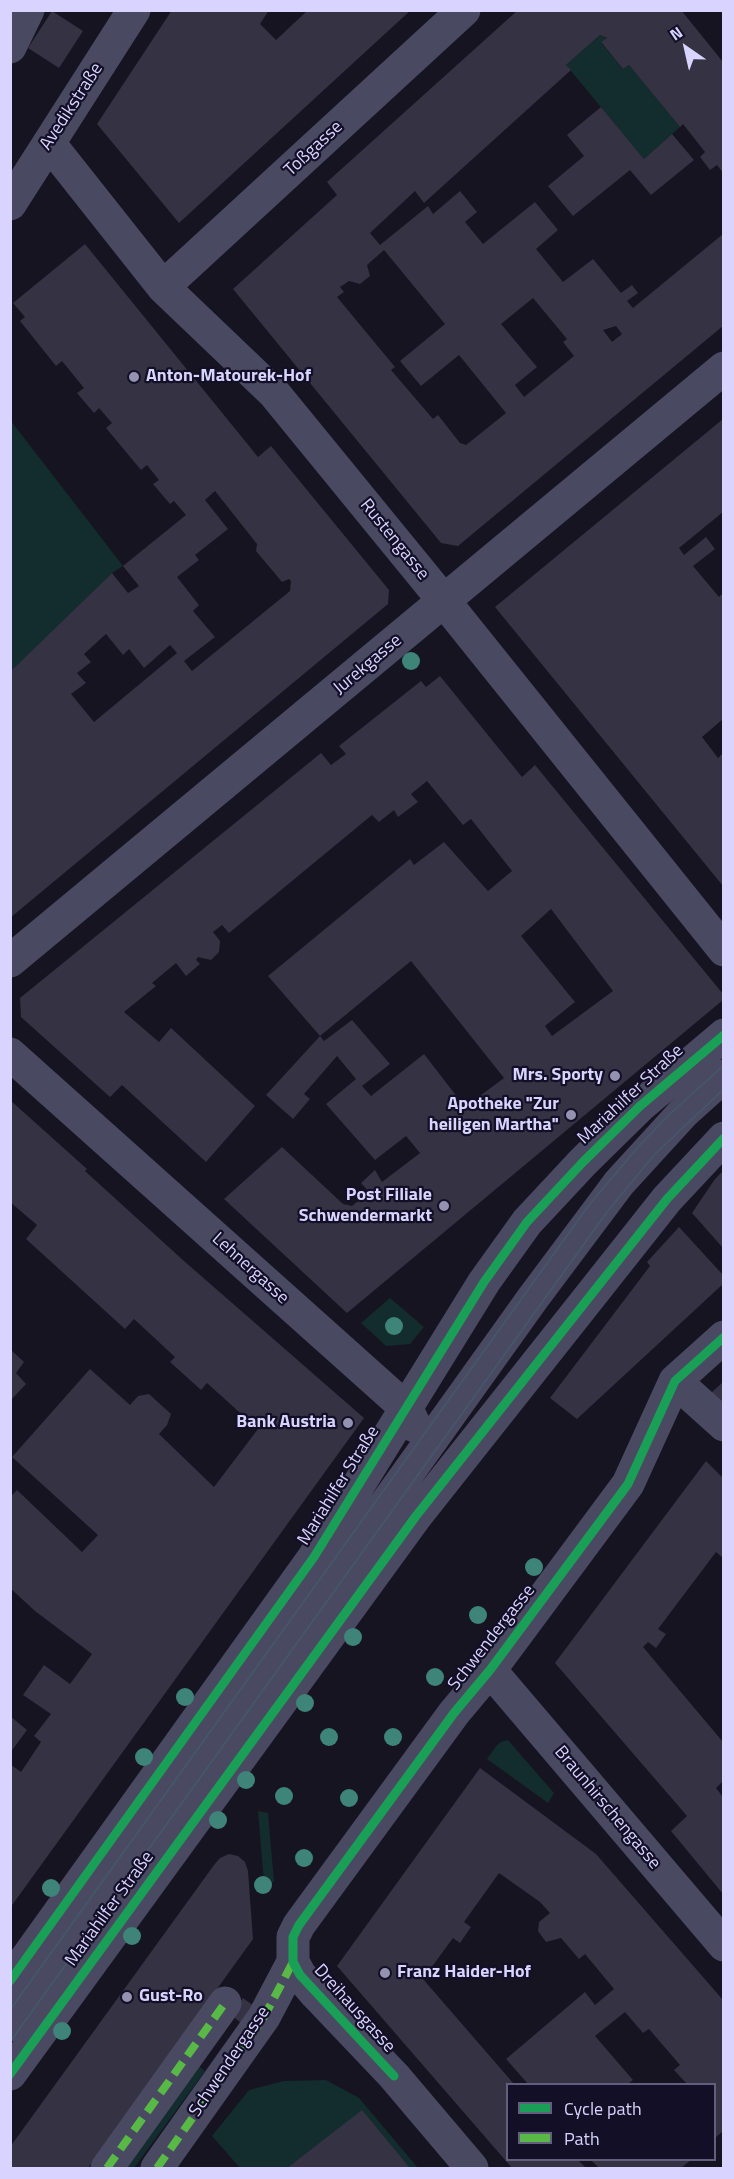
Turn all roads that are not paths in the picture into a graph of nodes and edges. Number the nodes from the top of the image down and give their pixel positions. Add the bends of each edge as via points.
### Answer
1 (28, 10) edge
2 (134, 10) edge
3 (464, 10) edge
4 (10, 47) edge
5 (49, 143) junction
6 (10, 204) edge
7 (163, 287) junction
8 (723, 368) edge
9 (444, 601) junction
10 (723, 950) edge
11 (10, 961) edge
12 (723, 1035) edge
13 (10, 1054) edge
14 (723, 1076) edge
15 (723, 1138) edge
16 (723, 1337) edge
17 (675, 1381) junction
18 (407, 1408) junction
19 (723, 1425) edge
20 (424, 1451) junction
21 (416, 1516) junction
22 (489, 1670) junction
23 (207, 1754) junction
24 (723, 1945) edge
25 (293, 1962) junction
26 (37, 1979) edge
27 (225, 2003) dead end
28 (10, 2025) edge
29 (10, 2074) edge
30 (107, 2169) edge
31 (157, 2169) edge
32 (472, 2169) edge

1 - 4 street
2 - 5 street, Avedikstraße
3 - 7 street, Toßgasse
5 - 6 street, Avedikstraße
5 - 7 street, Rustengasse
7 - 9 street, Rustengasse via 273,393
8 - 9 street, Jurekgasse
9 - 10 street, Rustengasse
9 - 11 street, Jurekgasse
12 - 18 street, Mariahilfer Straße via 640,1106 527,1222 484,1282
13 - 18 street, Lehnergasse
14 - 20 street via 619,1183
15 - 21 street, Mariahilfer Straße via 661,1208
16 - 17 street, Schwendergasse
17 - 19 street
17 - 22 street, Schwendergasse via 628,1484
18 - 20 street, Lehnergasse
18 - 23 street, Mariahilfer Straße via 314,1557
20 - 21 street, Lehnergasse
20 - 23 street
21 - 23 street, Mariahilfer Straße
22 - 24 street, Braunhirschengasse
22 - 25 street, Schwendergasse via 298,1925 293,1937
23 - 26 street, Mariahilfer Straße
23 - 26 street, Mariahilfer Straße
25 - 31 street, Schwendergasse via 264,2017
25 - 32 street, Dreihausgasse via 316,1994 394,2076
26 - 28 street
26 - 29 street, Mariahilfer Straße
27 - 30 street, Schwendergasse

